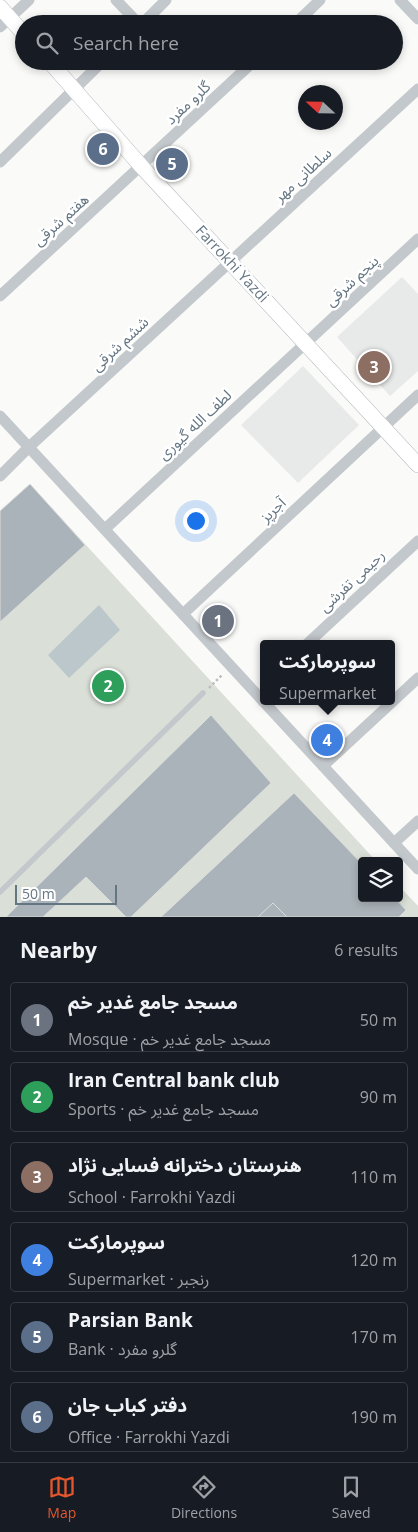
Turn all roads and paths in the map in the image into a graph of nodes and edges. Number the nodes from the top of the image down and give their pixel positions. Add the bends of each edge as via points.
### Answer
1 (29, 0) edge
2 (116, 0) edge
3 (166, 0) edge
4 (320, 0) edge
5 (400, 0) edge
6 (131, 15) edge
7 (150, 15) edge
8 (304, 15) edge
9 (3, 17) edge
10 (418, 19) edge
11 (15, 27) edge
12 (57, 70) edge
13 (94, 70) edge
14 (244, 70) edge
15 (75, 89) junction
16 (418, 90) edge
17 (0, 162) edge
18 (142, 167) junction
19 (418, 239) edge
20 (230, 262) junction
21 (0, 296) edge
22 (306, 344) junction
23 (418, 394) edge
24 (0, 416) edge
25 (383, 427) junction
26 (29, 447) junction
27 (418, 465) edge
28 (0, 476) edge
29 (105, 529) junction
30 (418, 541) edge
31 (183, 614) junction
32 (311, 640) edge
33 (231, 666) junction
34 (418, 678) edge
35 (259, 688) edge
36 (203, 693) joint
37 (395, 700) edge
38 (267, 705) edge
39 (389, 705) edge
40 (324, 766) junction
41 (418, 821) edge
42 (394, 843) junction
43 (418, 869) edge
44 (0, 892) edge

1 - 9 street
2 - 6 street
3 - 7 street
4 - 8 street
5 - 10 street
9 - 11 main road
12 - 15 main road, Farrokhi Yazdi
13 - 15 street
14 - 18 street, گلرو مفرد
15 - 17 street
15 - 18 main road, Farrokhi Yazdi
16 - 20 street, سلطانی مهر
18 - 20 main road, Farrokhi Yazdi
18 - 21 street, هفتم شرقی
19 - 22 street, پنجم شرقی
20 - 22 main road, Farrokhi Yazdi
20 - 26 street, ششم شرقی
22 - 25 main road, Farrokhi Yazdi
22 - 29 street, لطف الله گیوری
23 - 25 street, آجرپز
24 - 26 street
25 - 27 main road, Farrokhi Yazdi
25 - 31 street, آجرپز
26 - 28 street, ششم شرقی
26 - 29 street
29 - 31 street
30 - 32 street, رحیمی تفرشی
31 - 33 street
33 - 35 street
33 - 36 path
34 - 37 street
36 - 44 lane
38 - 40 street
39 - 40 street
40 - 42 street
41 - 42 street
42 - 43 street

